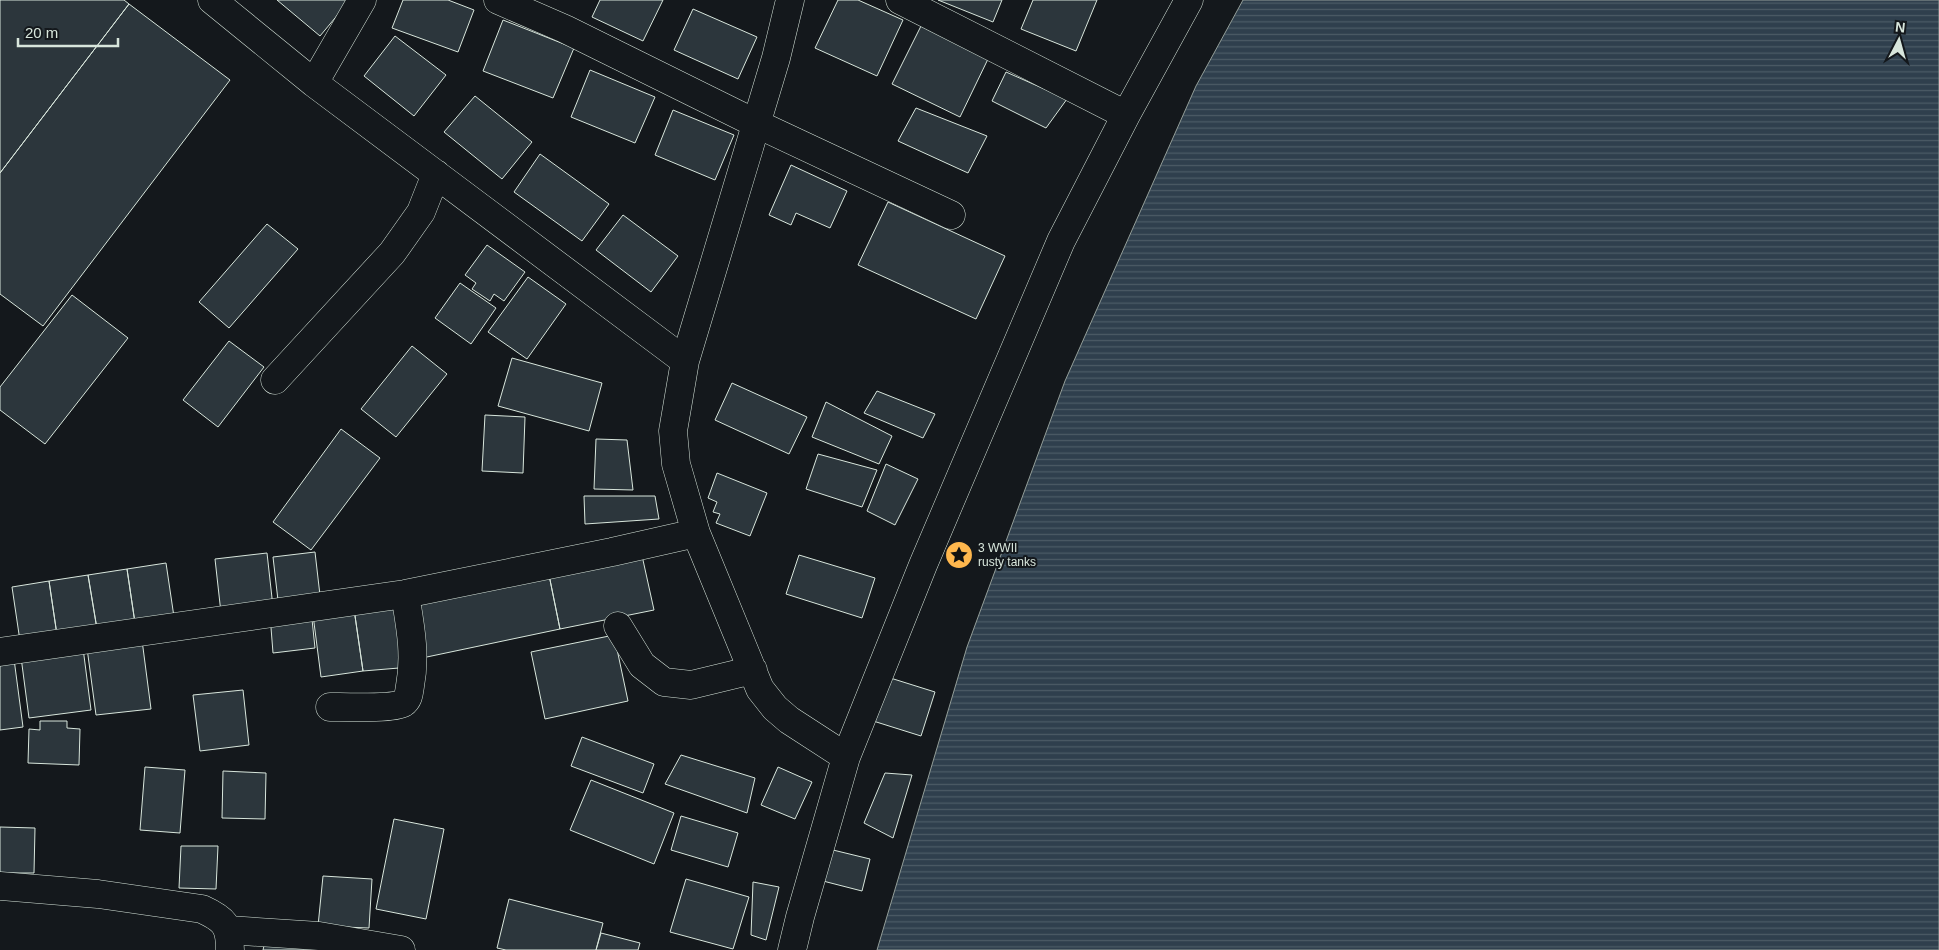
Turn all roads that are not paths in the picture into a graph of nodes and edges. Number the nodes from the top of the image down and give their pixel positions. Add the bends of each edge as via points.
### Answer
1 (212, 0) edge
2 (362, 0) edge
3 (498, 0) edge
4 (790, 0) edge
5 (900, 0) edge
6 (1189, 0) edge
7 (314, 83) junction
8 (1126, 115) junction
9 (757, 124) junction
10 (436, 174) junction
11 (951, 215) dead end
12 (685, 361) junction
13 (275, 380) dead end
14 (696, 533) junction
15 (405, 594) junction
16 (618, 626) dead end
17 (0, 652) edge
18 (753, 670) junction
19 (330, 708) dead end
20 (846, 757) junction
21 (0, 886) edge
22 (229, 940) edge
23 (401, 950) edge
24 (792, 950) edge

1 - 7 street
2 - 7 street
3 - 9 street
4 - 9 street
5 - 8 street
6 - 8 street
7 - 10 street
8 - 20 street via 1061,241 923,565
9 - 11 street
9 - 12 street
10 - 12 street
10 - 13 street via 421,212 392,253
12 - 14 street via 673,432 676,464
14 - 15 street
14 - 18 street
15 - 17 street
15 - 19 street via 414,653 408,698 402,704
16 - 18 street via 642,665 664,682 691,685
18 - 20 street via 760,689 775,708
20 - 24 street
21 - 22 street via 98,894 202,909 225,924
22 - 23 street via 319,936

